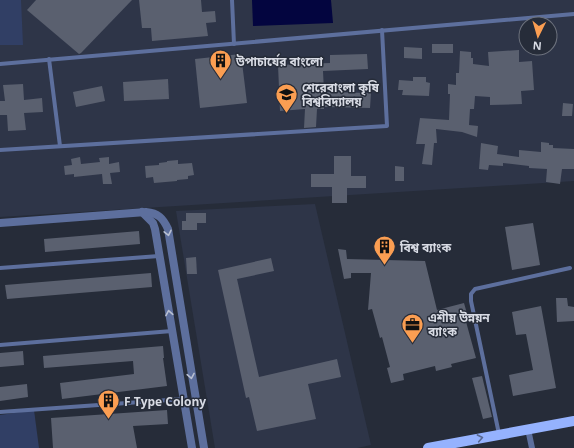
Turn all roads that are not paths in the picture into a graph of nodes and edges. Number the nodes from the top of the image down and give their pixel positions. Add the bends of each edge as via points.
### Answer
1 (232, 0) edge
2 (574, 14) edge
3 (382, 30) junction
4 (234, 44) junction
5 (49, 59) junction
6 (0, 64) edge
7 (60, 146) junction
8 (0, 150) edge
9 (142, 212) junction
10 (0, 223) edge
11 (160, 256) junction
12 (0, 268) edge
13 (570, 268) dead end
14 (172, 331) junction
15 (0, 345) edge
16 (188, 355) junction
17 (176, 357) junction
18 (183, 399) junction
19 (0, 412) edge
20 (574, 421) edge
21 (528, 429) junction
22 (499, 434) junction
23 (192, 448) edge
24 (204, 448) edge
25 (428, 448) edge
26 (532, 448) edge

1 - 4 lane
2 - 3 lane
3 - 4 lane
3 - 7 lane via 387,126
4 - 5 lane
5 - 6 lane
5 - 7 lane
7 - 8 lane
9 - 10 street
9 - 11 street via 153,223
9 -> 16 street via 154,213 162,218 168,229
11 - 12 lane
14 -> 11 street
13 - 22 lane via 475,289 471,294
14 - 15 lane
14 - 17 street
16 - 17 street
16 -> 24 street
17 - 18 street
18 - 19 lane
18 - 23 street
20 - 21 main road
21 - 22 main road
21 - 26 street
25 -> 22 main road

